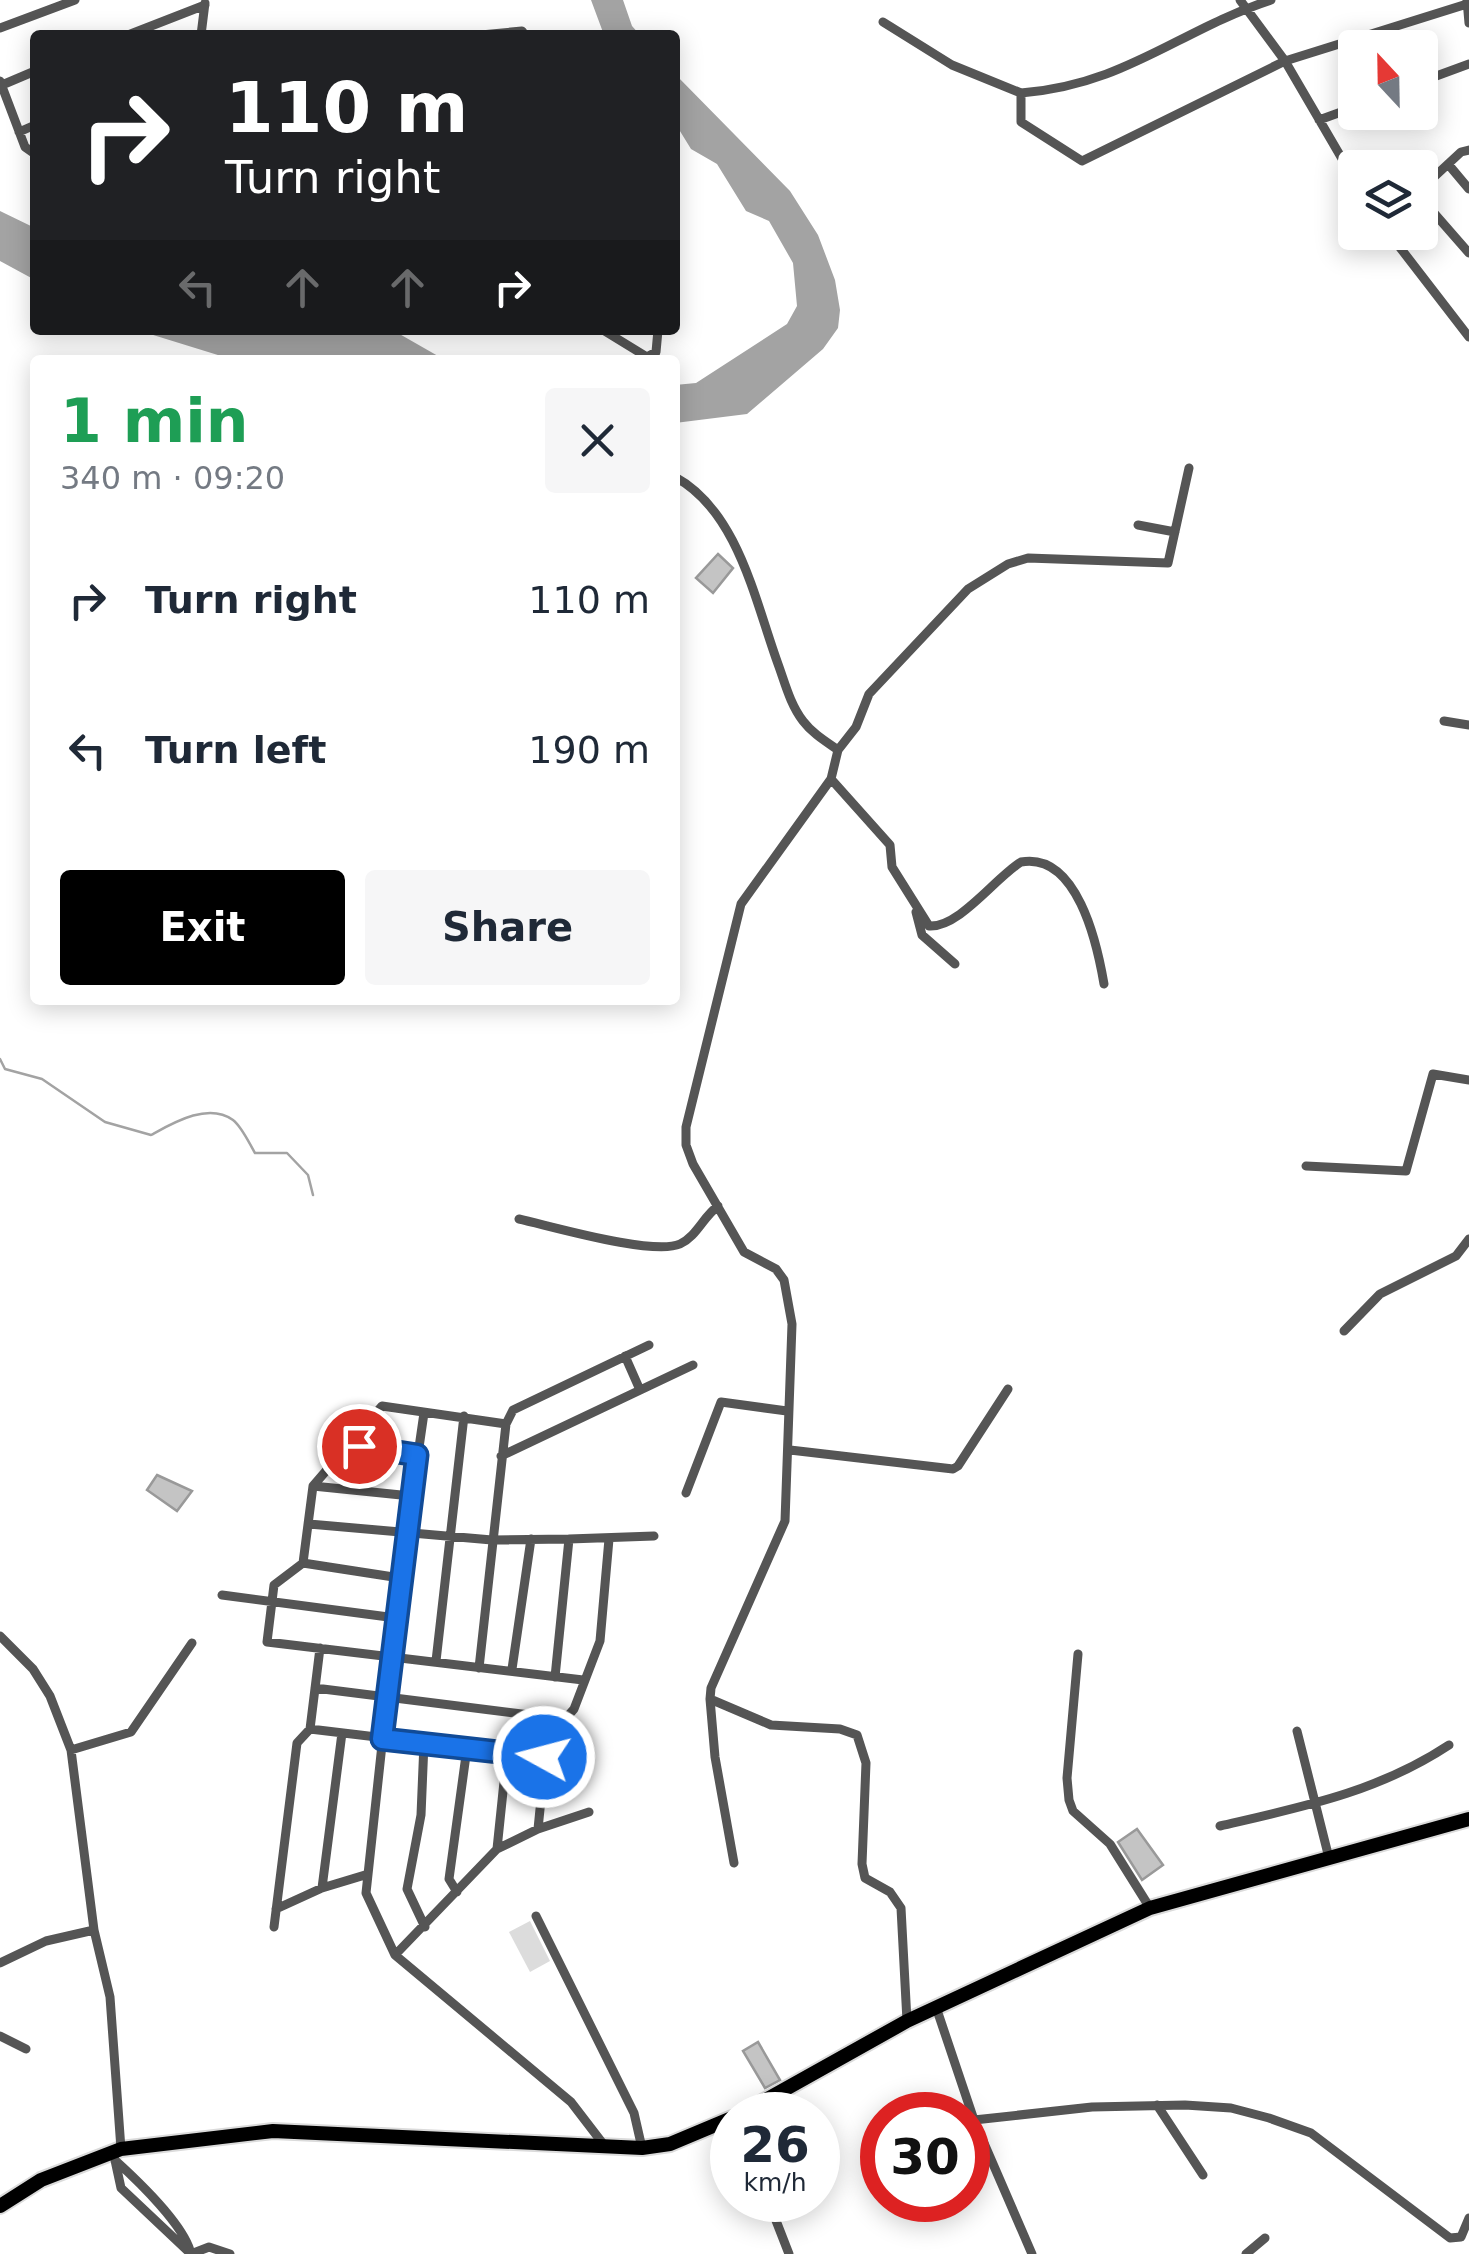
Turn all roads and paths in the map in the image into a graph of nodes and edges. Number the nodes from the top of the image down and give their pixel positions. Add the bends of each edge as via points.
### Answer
1 (75, 0) edge
2 (1271, 0) edge
3 (205, 2) edge
4 (1467, 2) edge
5 (1244, 4) edge
6 (884, 22) dead end
7 (1469, 22) edge
8 (0, 28) edge
9 (140, 30) edge
10 (202, 30) edge
11 (1285, 61) junction
12 (1469, 64) edge
13 (30, 73) edge
14 (1438, 75) edge
15 (1, 82) edge
16 (1021, 93) junction
17 (1338, 113) edge
18 (1320, 120) junction
19 (30, 127) edge
20 (20, 132) junction
21 (30, 150) edge
22 (1469, 150) edge
23 (1338, 151) edge
24 (1448, 164) junction
25 (1438, 175) edge
26 (1469, 189) edge
27 (1438, 216) edge
28 (1402, 250) edge
29 (1469, 253) edge
30 (612, 335) edge
31 (1469, 337) edge
32 (644, 355) edge
33 (1189, 468) dead end
34 (680, 480) edge
35 (1138, 524) dead end
36 (1176, 532) junction
37 (1444, 721) dead end
38 (1469, 725) edge
39 (838, 750) junction
40 (831, 779) junction
41 (916, 910) junction
42 (955, 964) dead end
43 (1104, 984) dead end
44 (1469, 1080) edge
45 (1306, 1166) dead end
46 (718, 1206) junction
47 (519, 1219) dead end
48 (1469, 1238) edge
49 (1344, 1331) dead end
50 (650, 1345) dead end
51 (625, 1356) junction
52 (693, 1365) dead end
53 (1008, 1389) dead end
54 (640, 1390) junction
55 (787, 1411) junction
56 (424, 1412) junction
57 (464, 1416) junction
58 (506, 1424) junction
59 (348, 1445) junction
60 (790, 1450) junction
61 (417, 1455) junction
62 (501, 1456) junction
63 (313, 1486) junction
64 (686, 1493) dead end
65 (411, 1496) junction
66 (309, 1524) junction
67 (407, 1534) junction
68 (654, 1536) dead end
69 (449, 1537) junction
70 (531, 1538) junction
71 (568, 1539) junction
72 (492, 1540) junction
73 (609, 1540) junction
74 (303, 1563) junction
75 (400, 1578) junction
76 (222, 1595) dead end
77 (272, 1601) junction
78 (396, 1618) junction
79 (0, 1636) edge
80 (192, 1643) dead end
81 (320, 1648) junction
82 (1078, 1654) dead end
83 (391, 1659) junction
84 (436, 1661) junction
85 (479, 1668) junction
86 (512, 1668) junction
87 (555, 1677) junction
88 (584, 1680) junction
89 (315, 1688) junction
90 (710, 1699) junction
91 (387, 1700) junction
92 (562, 1719) junction
93 (310, 1729) junction
94 (1298, 1731) dead end
95 (342, 1733) junction
96 (382, 1739) junction
97 (424, 1743) junction
98 (1449, 1745) dead end
99 (466, 1748) junction
100 (71, 1750) junction
101 (507, 1753) junction
102 (544, 1757) junction
103 (578, 1772) dead end
104 (542, 1785) junction
105 (1316, 1804) junction
106 (589, 1812) dead end
107 (1469, 1818) edge
108 (1220, 1826) dead end
109 (538, 1829) junction
110 (497, 1849) junction
111 (1328, 1858) junction
112 (734, 1863) dead end
113 (365, 1875) junction
114 (322, 1888) junction
115 (457, 1892) junction
116 (1150, 1908) junction
117 (276, 1910) junction
118 (536, 1916) dead end
119 (274, 1927) dead end
120 (425, 1927) junction
121 (94, 1930) junction
122 (395, 1955) junction
123 (0, 1963) edge
124 (936, 2007) junction
125 (906, 2021) junction
126 (0, 2036) edge
127 (26, 2049) dead end
128 (783, 2092) edge
129 (965, 2092) edge
130 (1158, 2106) junction
131 (990, 2119) edge
132 (710, 2127) edge
133 (606, 2148) junction
134 (642, 2148) junction
135 (117, 2153) junction
136 (990, 2157) edge
137 (1203, 2176) dead end
138 (0, 2206) edge
139 (1469, 2218) edge
140 (776, 2222) edge
141 (1265, 2238) dead end
142 (1253, 2252) edge
143 (191, 2254) edge
144 (230, 2254) edge
145 (788, 2254) edge
146 (1032, 2254) edge

1 - 8 street
2 - 5 street
3 - 9 street
3 - 10 street
4 - 7 street
4 - 11 street
5 - 11 street
5 - 16 street via 1126,69
6 - 16 street via 952,64
11 - 16 street via 1082,161 1022,122
11 - 18 street
12 - 14 street
13 - 15 street
15 - 20 street
17 - 18 street
18 - 23 street
19 - 20 street
20 - 21 street
22 - 24 street
24 - 25 street
24 - 26 street
27 - 29 street
28 - 31 street
30 - 32 street
33 - 36 street
34 - 39 street via 714,510 735,548 793,705 812,732
35 - 36 street
36 - 39 street via 1168,563 1028,558 968,589 868,694 856,727
37 - 38 street
39 - 40 street
40 - 41 street via 890,844 892,867
40 - 46 street via 741,904 686,1127 693,1164
41 - 42 street via 922,935
41 - 43 street via 924,924 940,926 1020,862 1051,865 1081,901
44 - 45 street via 1434,1074 1406,1171
46 - 47 street via 689,1238 668,1247
46 - 55 street via 744,1252 776,1269 789,1294
48 - 49 street via 1456,1256 1380,1294
50 - 51 street
51 - 54 street
51 - 58 street via 513,1410
52 - 54 street
53 - 60 street via 952,1469
54 - 62 street
55 - 60 street
55 - 64 street via 721,1402
56 - 57 street
56 - 59 street via 382,1406
56 - 61 street
57 - 58 street
57 - 69 street
58 - 62 street
59 - 61 street
59 - 63 street
60 - 90 street via 785,1521
61 - 65 street
62 - 72 street
63 - 65 street
63 - 66 street
65 - 67 street
66 - 67 street
66 - 74 street
67 - 69 street
67 - 75 street
68 - 73 street
69 - 72 street
69 - 84 street
70 - 71 street
70 - 72 street
70 - 86 street
71 - 73 street
71 - 87 street
72 - 85 street
73 - 88 street via 600,1641
74 - 75 street
74 - 77 street via 274,1585
75 - 78 street
76 - 77 street
77 - 78 street
77 - 81 street via 266,1642
78 - 83 street
79 - 100 street via 50,1696
80 - 100 street via 131,1732
81 - 83 street
81 - 89 street
82 - 116 street via 1069,1800 1073,1812 1110,1844
83 - 84 street
83 - 91 street
84 - 85 street
85 - 86 street
86 - 87 street
87 - 88 street
88 - 92 street via 574,1709
89 - 91 street
89 - 93 street
90 - 112 street
90 - 125 street via 772,1725 857,1735 866,1763 862,1864 865,1878 890,1892 901,1908
91 - 92 street
91 - 96 street
92 - 102 street
93 - 95 street
93 - 117 street via 297,1743
94 - 105 street
95 - 96 street
95 - 114 street
96 - 97 street
96 - 113 street
97 - 99 street
97 - 120 street via 421,1815 407,1889
98 - 105 street via 1409,1771
99 - 101 street
99 - 115 street via 449,1880
100 - 121 street
101 - 102 street
101 - 110 street
102 - 104 street
103 - 104 street
104 - 109 street
105 - 108 street
105 - 111 street
106 - 109 street
107 - 111 main road
109 - 110 street
110 - 115 street
111 - 116 main road
113 - 114 street
113 - 122 street via 369,1904
114 - 117 street
115 - 120 street
116 - 124 main road
117 - 119 street
118 - 134 street via 634,2114
120 - 122 street
121 - 123 street via 46,1941
121 - 135 street via 110,1997
122 - 133 street via 572,2102
124 - 125 main road
124 - 129 street
125 - 128 main road
126 - 127 street
130 - 131 street
130 - 137 street
130 - 139 street via 1230,2108 1270,2118 1311,2133 1450,2238 1461,2237
132 - 134 main road
133 - 134 main road
133 - 135 main road via 274,2130
135 - 138 main road via 41,2180
135 - 143 street
136 - 146 street
140 - 145 street
141 - 142 street
143 - 144 street via 209,2247

